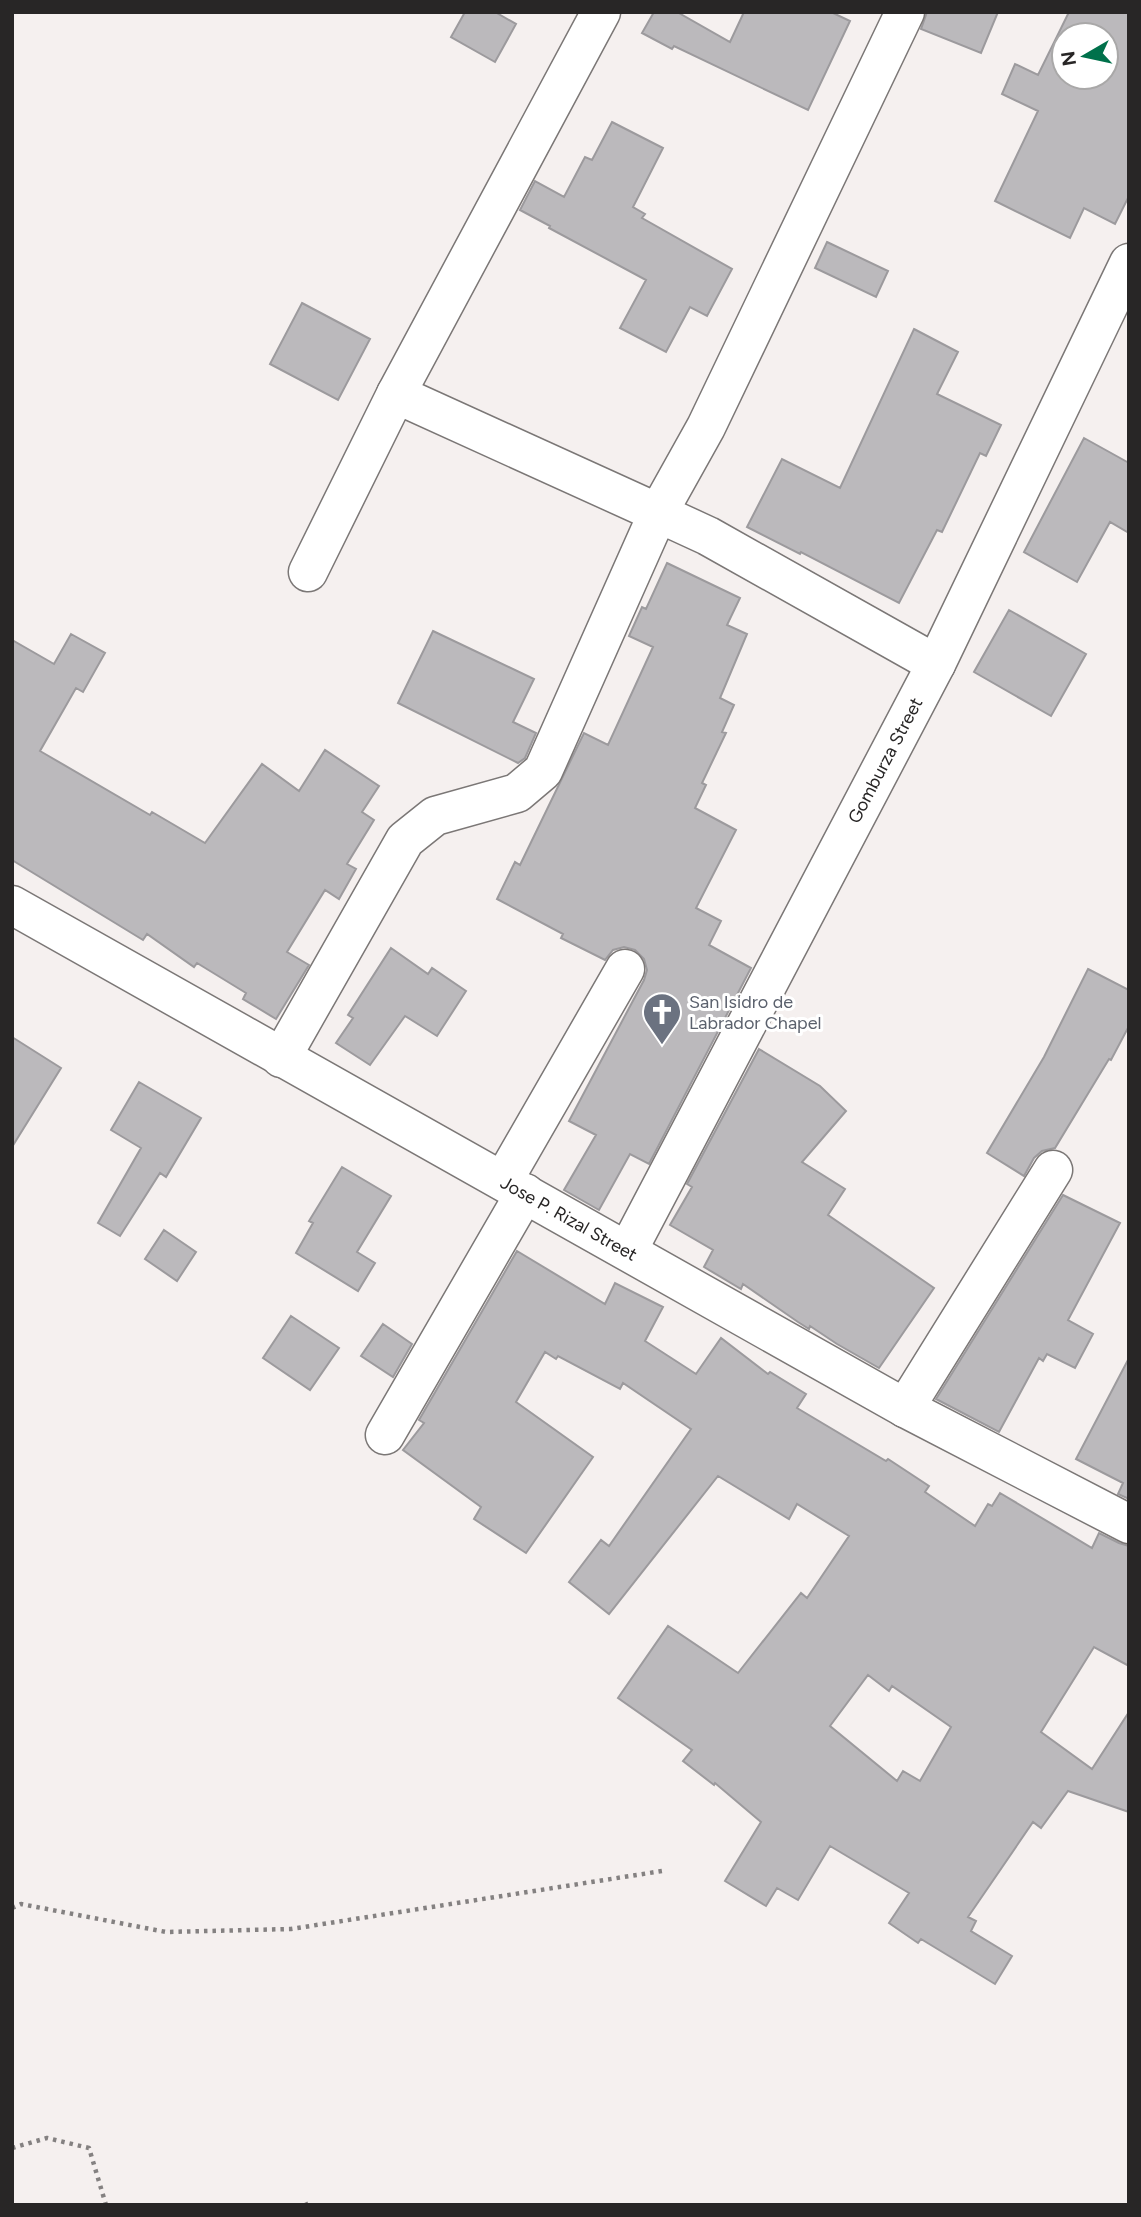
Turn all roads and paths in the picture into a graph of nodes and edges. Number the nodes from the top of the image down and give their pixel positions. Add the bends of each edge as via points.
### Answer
1 (601, 12) edge
2 (905, 12) edge
3 (1129, 263) edge
4 (396, 394) junction
5 (658, 513) junction
6 (308, 572) dead end
7 (936, 664) junction
8 (12, 905) edge
9 (625, 969) dead end
10 (281, 1058) junction
11 (1053, 1170) dead end
12 (514, 1187) junction
13 (628, 1250) junction
14 (905, 1408) junction
15 (385, 1436) dead end
16 (1129, 1524) edge
17 (662, 1871) dead end
18 (12, 1908) edge
19 (12, 2148) edge
20 (106, 2205) edge

1 - 4 street
2 - 5 street via 706,427
3 - 7 street, Gomburza Street
4 - 5 street
4 - 6 street
5 - 7 street via 708,536
5 - 10 street via 543,771 517,793 435,816 405,840
7 - 13 street, Gomburza Street
8 - 10 street, Jose P. Rizal Street
9 - 12 street
10 - 12 street, Jose P. Rizal Street
11 - 14 street
12 - 13 street, Jose P. Rizal Street
12 - 15 street
13 - 14 street, Jose P. Rizal Street
14 - 16 street, Jose P. Rizal Street
17 - 18 path via 290,1929 166,1932 21,1904
19 - 20 path via 47,2138 89,2148

